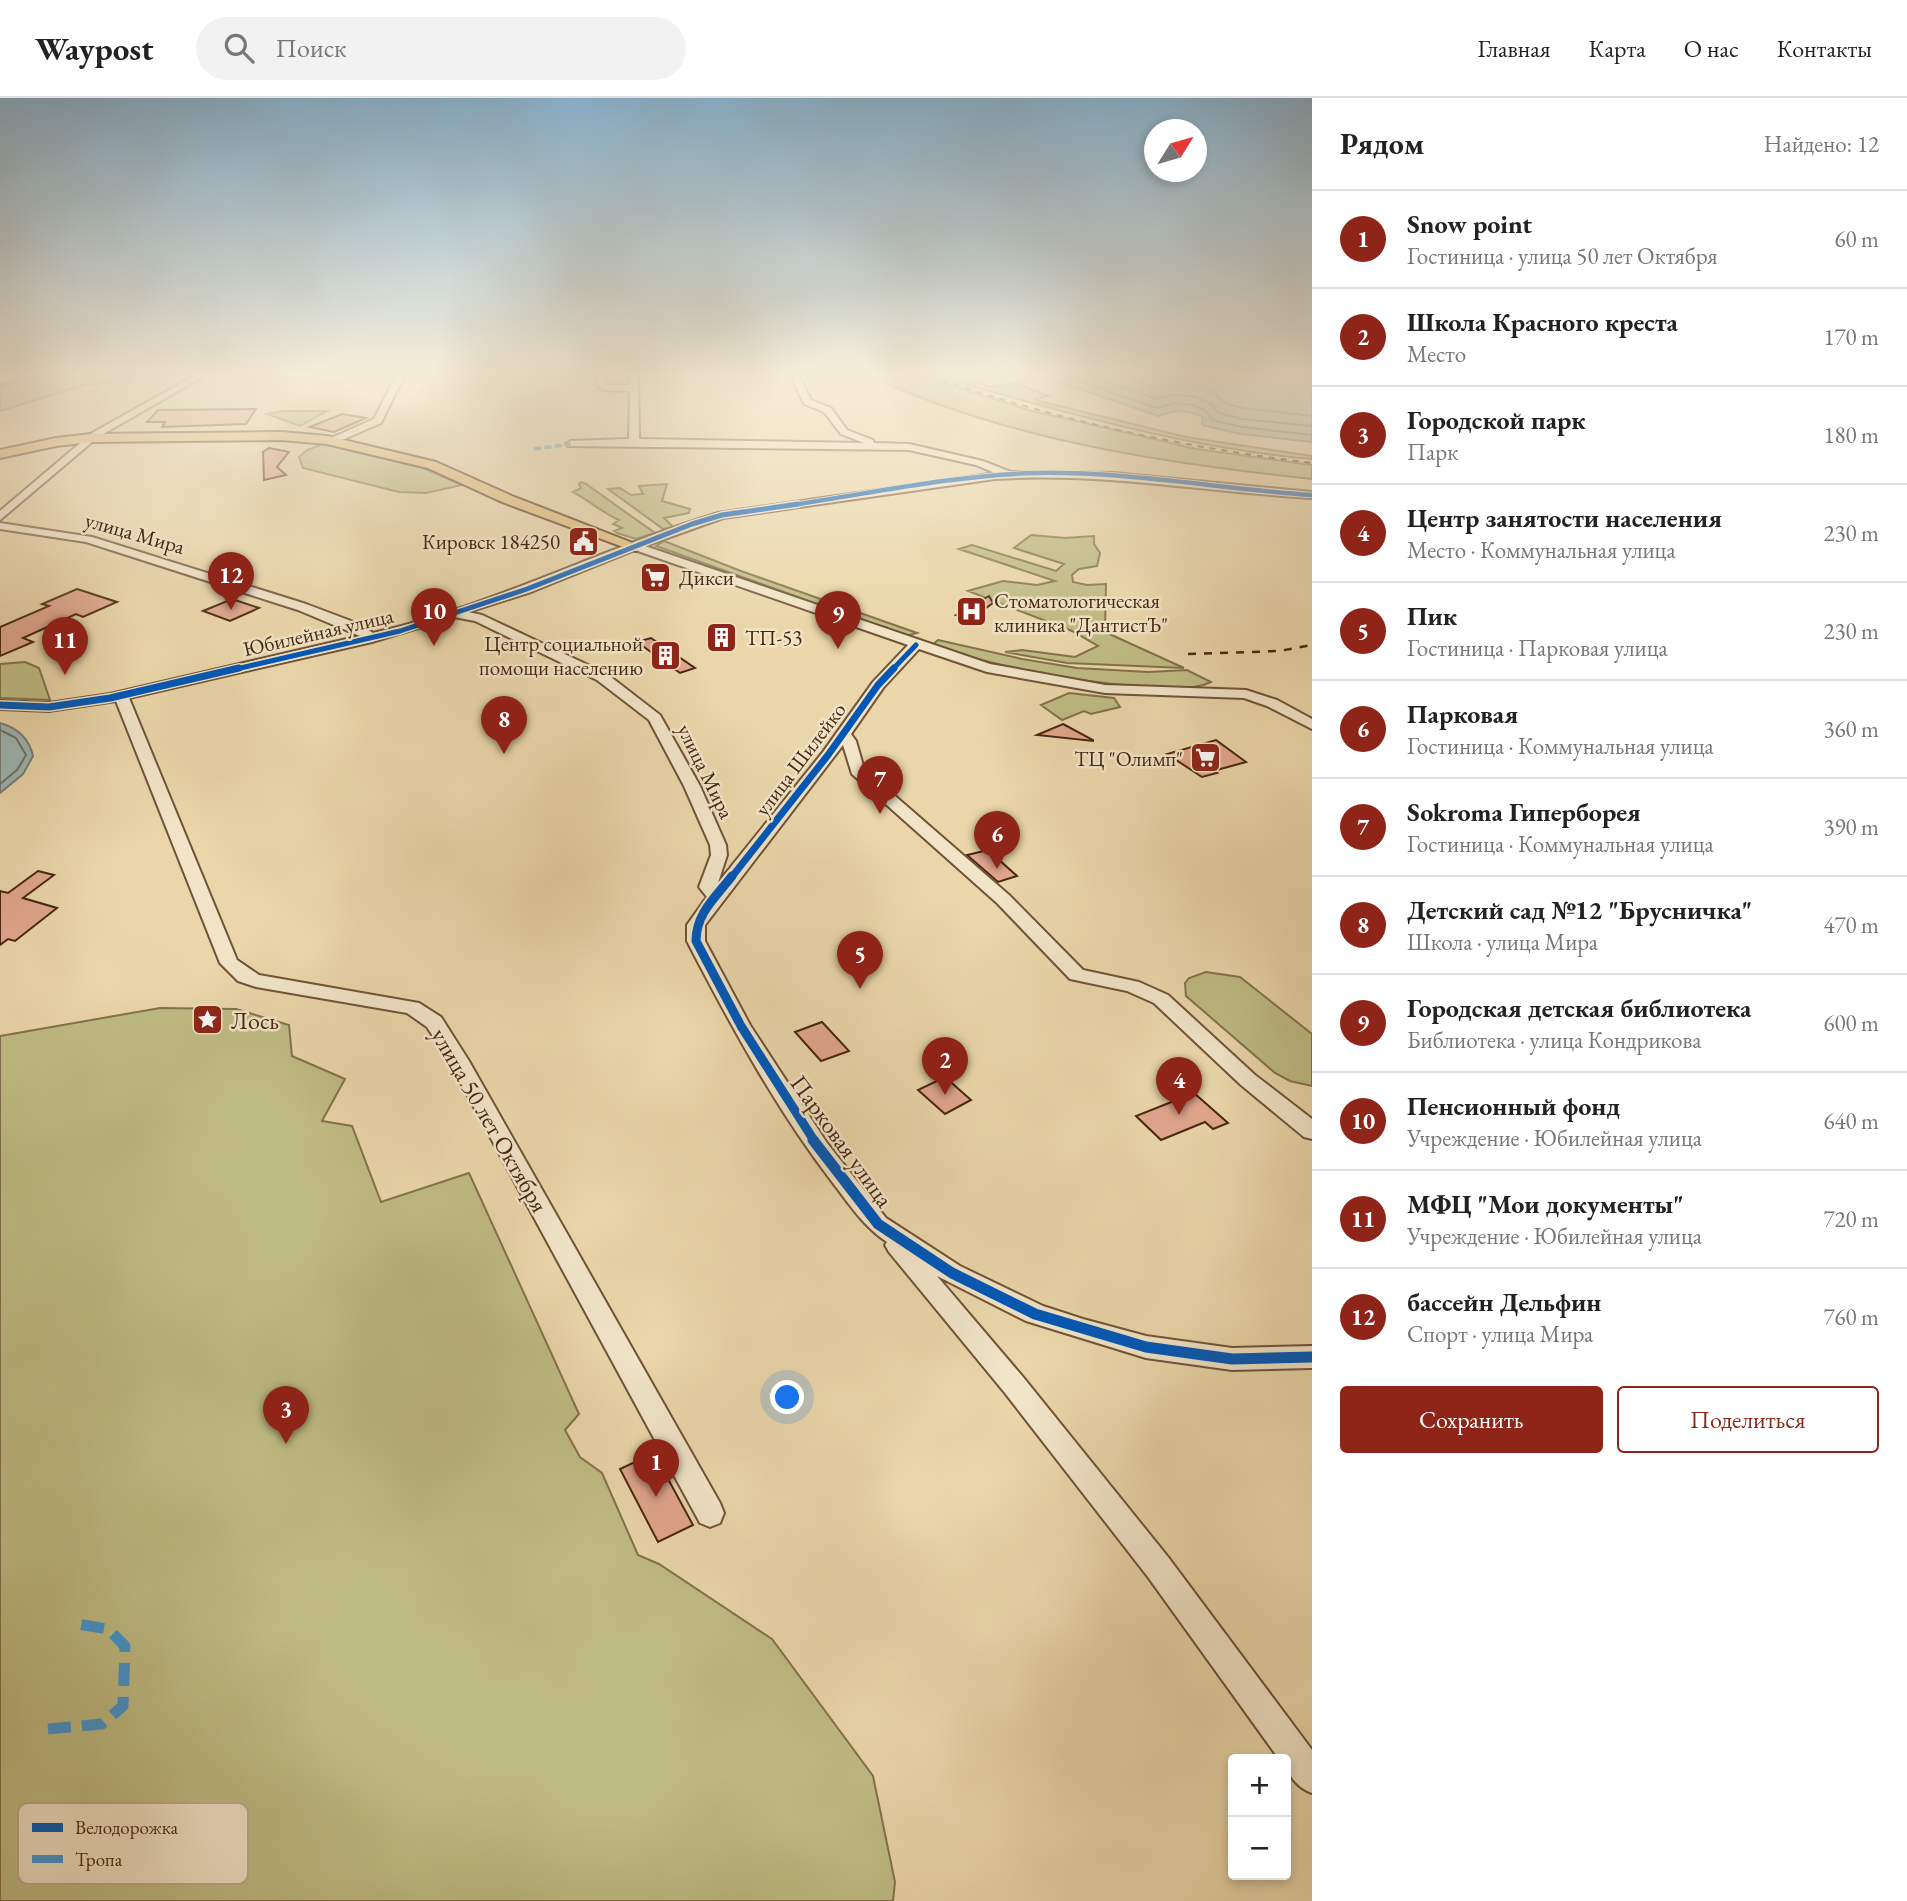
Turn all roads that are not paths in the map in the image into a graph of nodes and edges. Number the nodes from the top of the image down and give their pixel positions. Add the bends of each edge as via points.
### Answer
1 (66, 460) edge
2 (414, 460) edge
3 (961, 460) edge
4 (1009, 475) junction
5 (1312, 495) edge
6 (0, 517) edge
7 (0, 526) edge
8 (636, 547) junction
9 (456, 614) junction
10 (372, 638) junction
11 (916, 645) junction
12 (121, 696) junction
13 (0, 705) edge
14 (1312, 725) edge
15 (842, 733) junction
16 (716, 897) junction
17 (1312, 1131) edge
18 (878, 1224) junction
19 (1312, 1357) edge
20 (710, 1513) dead end
21 (1312, 1777) edge

1 - 6 street
2 - 8 main road
3 - 4 street
4 - 5 street via 1102,477
4 - 8 street, Юбилейная улица via 722,515
7 - 10 street, улица Мира via 89,539 302,607
8 - 9 street, Юбилейная улица
8 - 11 street
9 - 10 street, Юбилейная улица
9 - 16 street, улица Мира via 478,618 602,677 655,718 718,845 708,887
10 - 12 street, Юбилейная улица
11 - 14 street via 987,668 1105,690 1234,692 1259,697
11 - 15 street, улица Шилейко
12 - 13 street, Юбилейная улица via 41,707
12 - 20 street, улица 50 лет Октября via 229,963 256,981 412,1008 434,1022
15 - 16 street, улица Шилейко
15 - 17 street via 849,741 857,771 1003,899 1077,975 1132,986 1161,999 1248,1080
16 - 18 street, Парковая улица via 695,925 696,941 711,974 812,1139
18 - 19 street, Парковая улица via 952,1273 1035,1314 1083,1330 1146,1347 1232,1359
18 - 21 street via 970,1331 1158,1567

